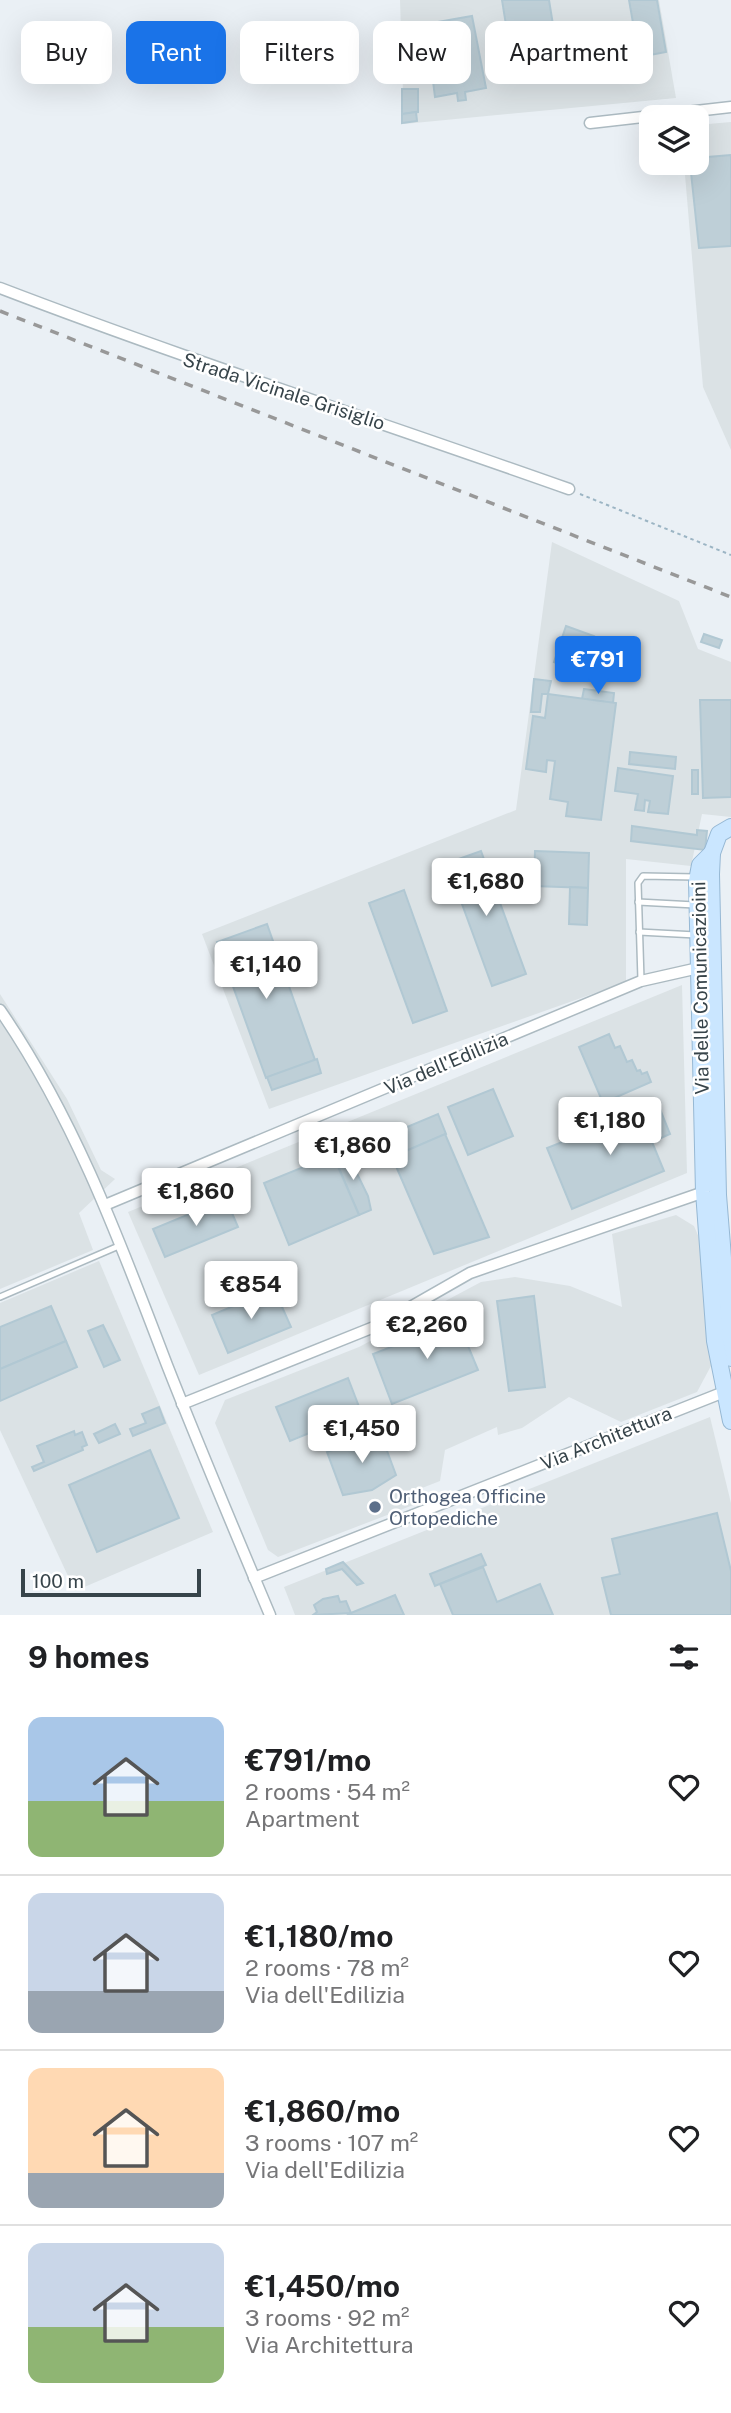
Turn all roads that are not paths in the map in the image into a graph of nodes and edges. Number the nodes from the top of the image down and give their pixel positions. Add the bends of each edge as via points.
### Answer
1 (731, 107) edge
2 (590, 123) dead end
3 (0, 288) edge
4 (569, 489) road end
5 (731, 827) edge
6 (712, 853) junction
7 (698, 877) junction
8 (638, 902) junction
9 (698, 905) junction
10 (639, 932) junction
11 (698, 935) junction
12 (706, 967) junction
13 (641, 981) junction
14 (0, 1010) edge
15 (724, 1182) edge
16 (704, 1192) junction
17 (105, 1205) junction
18 (121, 1245) junction
19 (0, 1297) edge
20 (731, 1358) edge
21 (724, 1392) junction
22 (182, 1404) junction
23 (731, 1421) edge
24 (254, 1578) junction
25 (270, 1615) edge

1 - 2 street
3 - 4 street, Strada Vicinale Grisiglio via 174,354
5 - 6 street via 719,834
6 - 7 street, Via delle Comunicazioini via 700,865
6 - 12 street, Via delle Comunicazioini
7 - 8 lane via 643,876 638,883
7 - 9 street, Via delle Comunicazioini
8 - 9 lane
8 - 10 lane
9 - 11 street, Via delle Comunicazioini
10 - 11 lane
10 - 13 lane
11 - 12 street, Via delle Comunicazioini
12 - 13 street, Via dell'Edilizia
12 - 15 street, Via delle Comunicazioini
12 - 16 street, Via delle Comunicazioini
13 - 17 street, Via dell'Edilizia
14 - 17 street via 51,1092
15 - 20 street, Via delle Comunicazioini
16 - 21 street, Via delle Comunicazioini via 715,1341
16 - 22 street via 470,1273 379,1325
17 - 18 street
18 - 19 lane
18 - 22 street
21 - 23 street, Via delle Comunicazioini
21 - 24 street, Via Architettura
22 - 24 street
24 - 25 street

